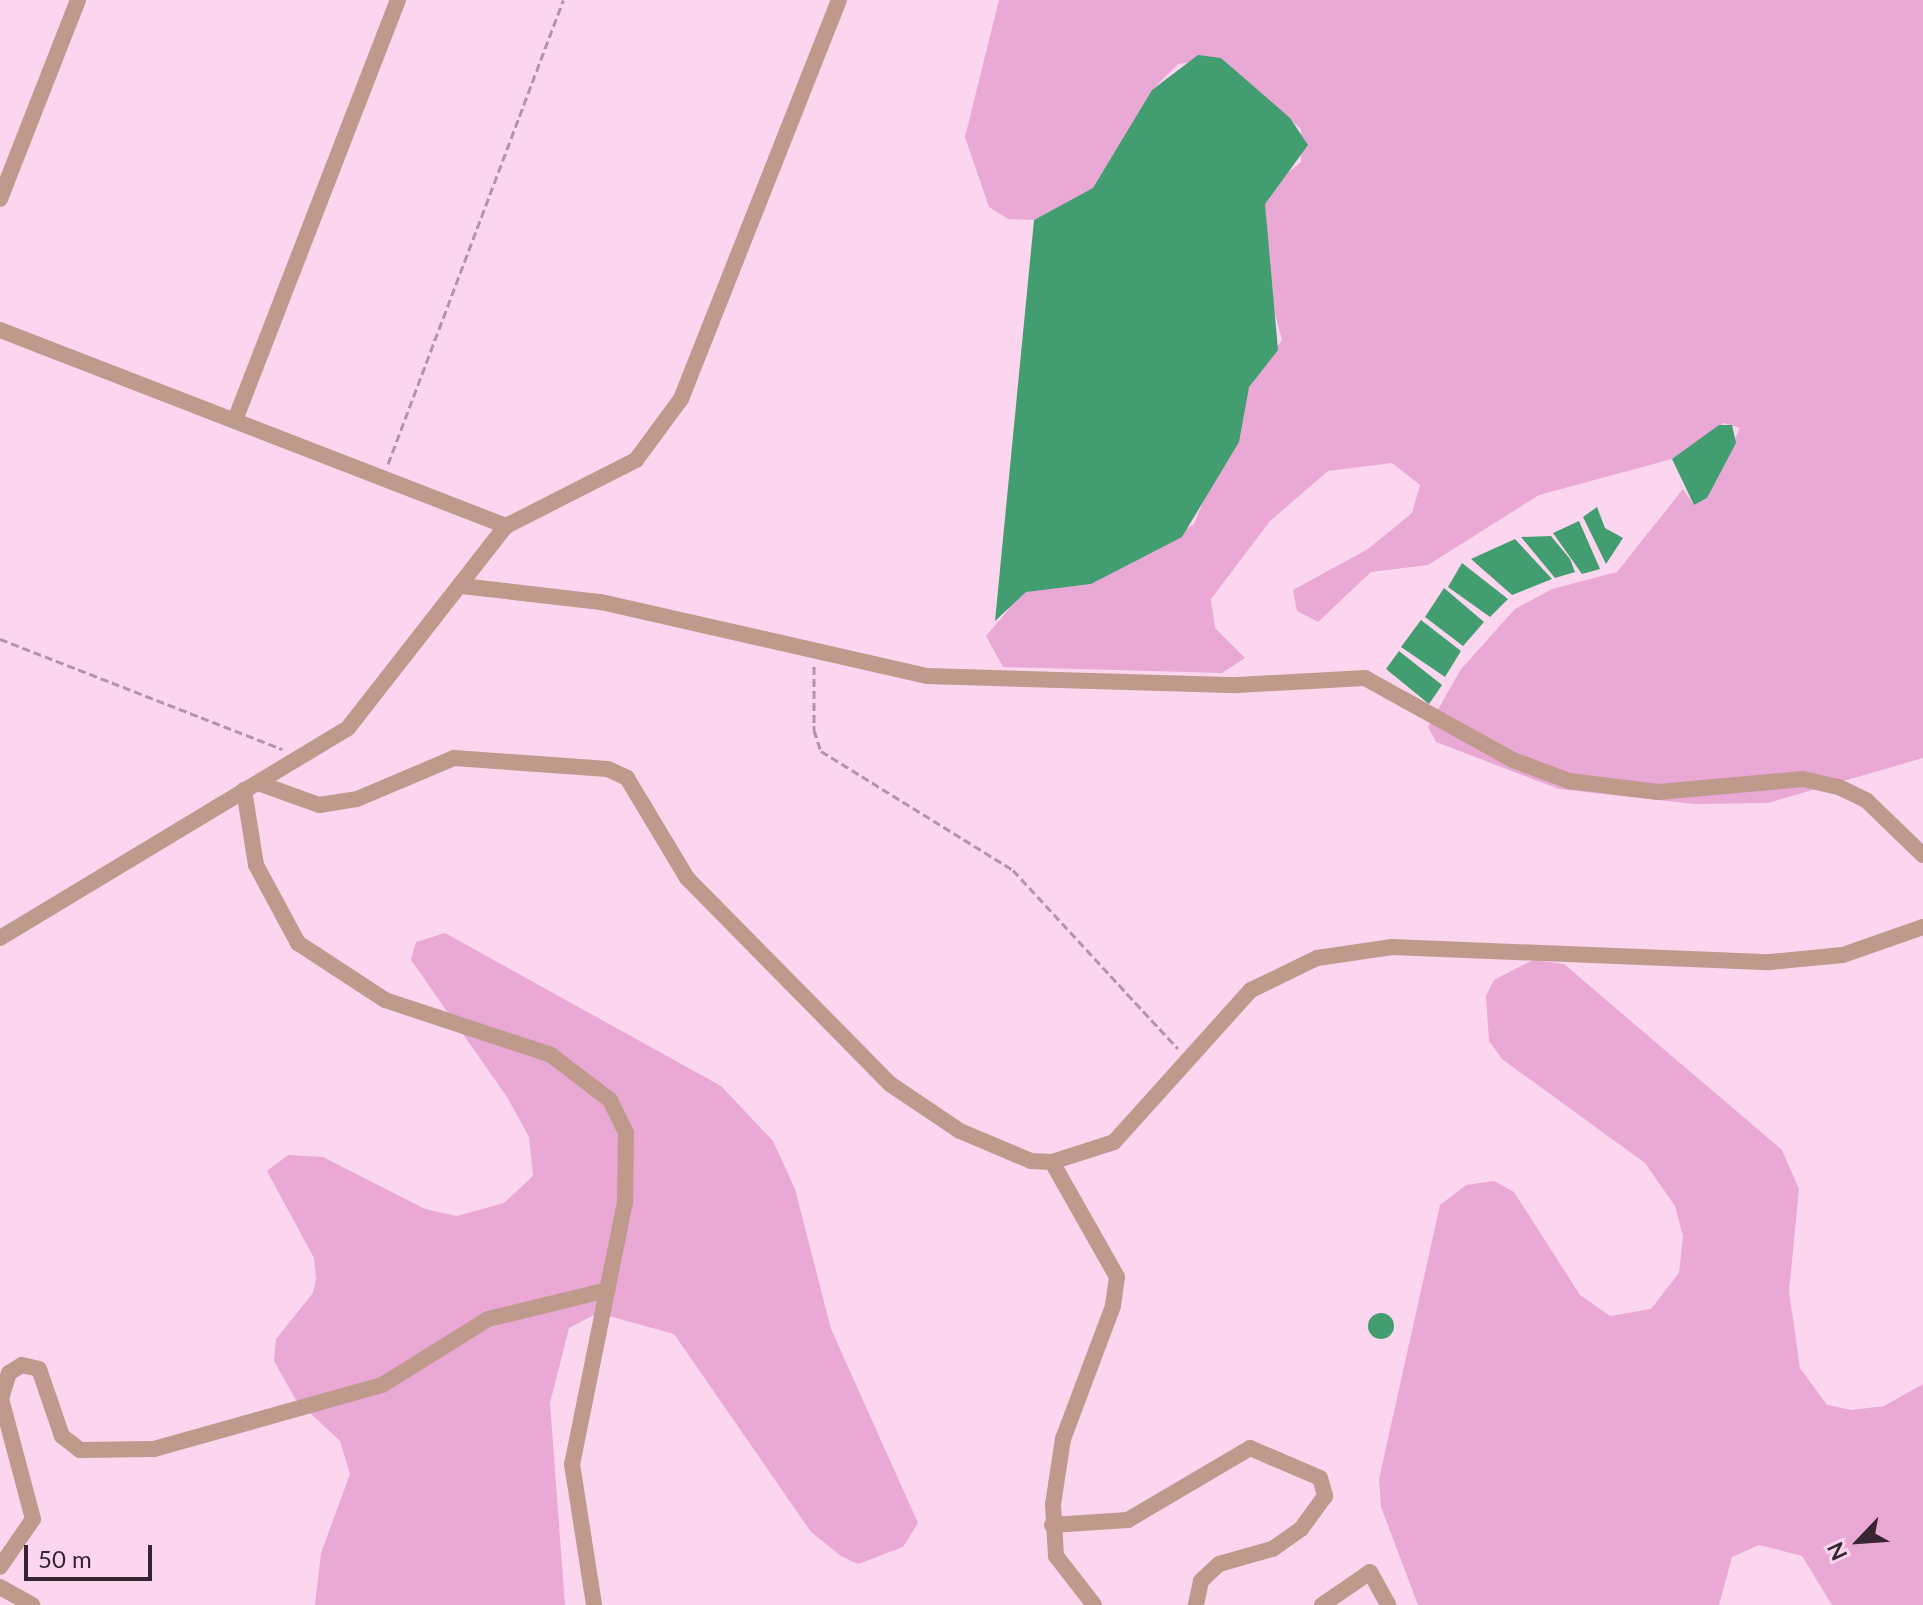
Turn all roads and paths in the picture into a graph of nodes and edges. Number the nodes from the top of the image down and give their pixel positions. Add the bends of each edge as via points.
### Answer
1 (78, 0) edge
2 (398, 0) edge
3 (563, 0) edge
4 (839, 0) edge
5 (0, 199) edge
6 (0, 330) edge
7 (235, 420) junction
8 (383, 479) junction
9 (506, 526) junction
10 (462, 586) junction
11 (0, 639) edge
12 (814, 651) junction
13 (292, 766) junction
14 (251, 787) junction
15 (1923, 855) edge
16 (1923, 927) edge
17 (0, 938) edge
18 (1188, 1061) junction
19 (1052, 1162) junction
20 (608, 1290) junction
21 (1052, 1525) junction
22 (0, 1567) edge
23 (0, 1587) edge
24 (32, 1605) edge
25 (594, 1605) edge
26 (1094, 1605) edge
27 (1196, 1605) edge
28 (1322, 1605) edge
29 (1388, 1605) edge

1 - 5 street
2 - 7 street
3 - 8 path
4 - 9 street via 681,399 662,430 636,460
6 - 7 street
7 - 8 street
8 - 9 street
9 - 10 street
10 - 12 street via 601,602
10 - 13 street via 348,728
11 - 13 path via 280,747
12 - 15 street via 927,676 1237,685 1365,678 1513,760 1569,781 1658,792 1803,779 1839,787 1866,800
12 - 18 path via 814,730 821,751 1013,870
13 - 14 street
14 - 17 street
14 - 19 street via 319,805 357,799 454,758 608,769 627,778 687,878 890,1084 917,1107 1002,1152
14 - 20 street via 256,865 298,943 385,1000 551,1055 610,1100 626,1133 625,1202
16 - 18 street via 1843,955 1770,962 1353,951 1317,958 1251,990
18 - 19 street via 1114,1142
19 - 21 street via 1080,1202 1117,1290 1063,1439
20 - 22 street via 488,1319 382,1385 113,1454 80,1450 62,1436 39,1369 22,1365 9,1373 1,1399 33,1519
20 - 25 street via 572,1464
21 - 26 street via 1061,1569
21 - 27 street via 1128,1520 1250,1448 1320,1478 1325,1496 1301,1529 1272,1549 1219,1564 1201,1581
23 - 24 street
28 - 29 street via 1370,1572

